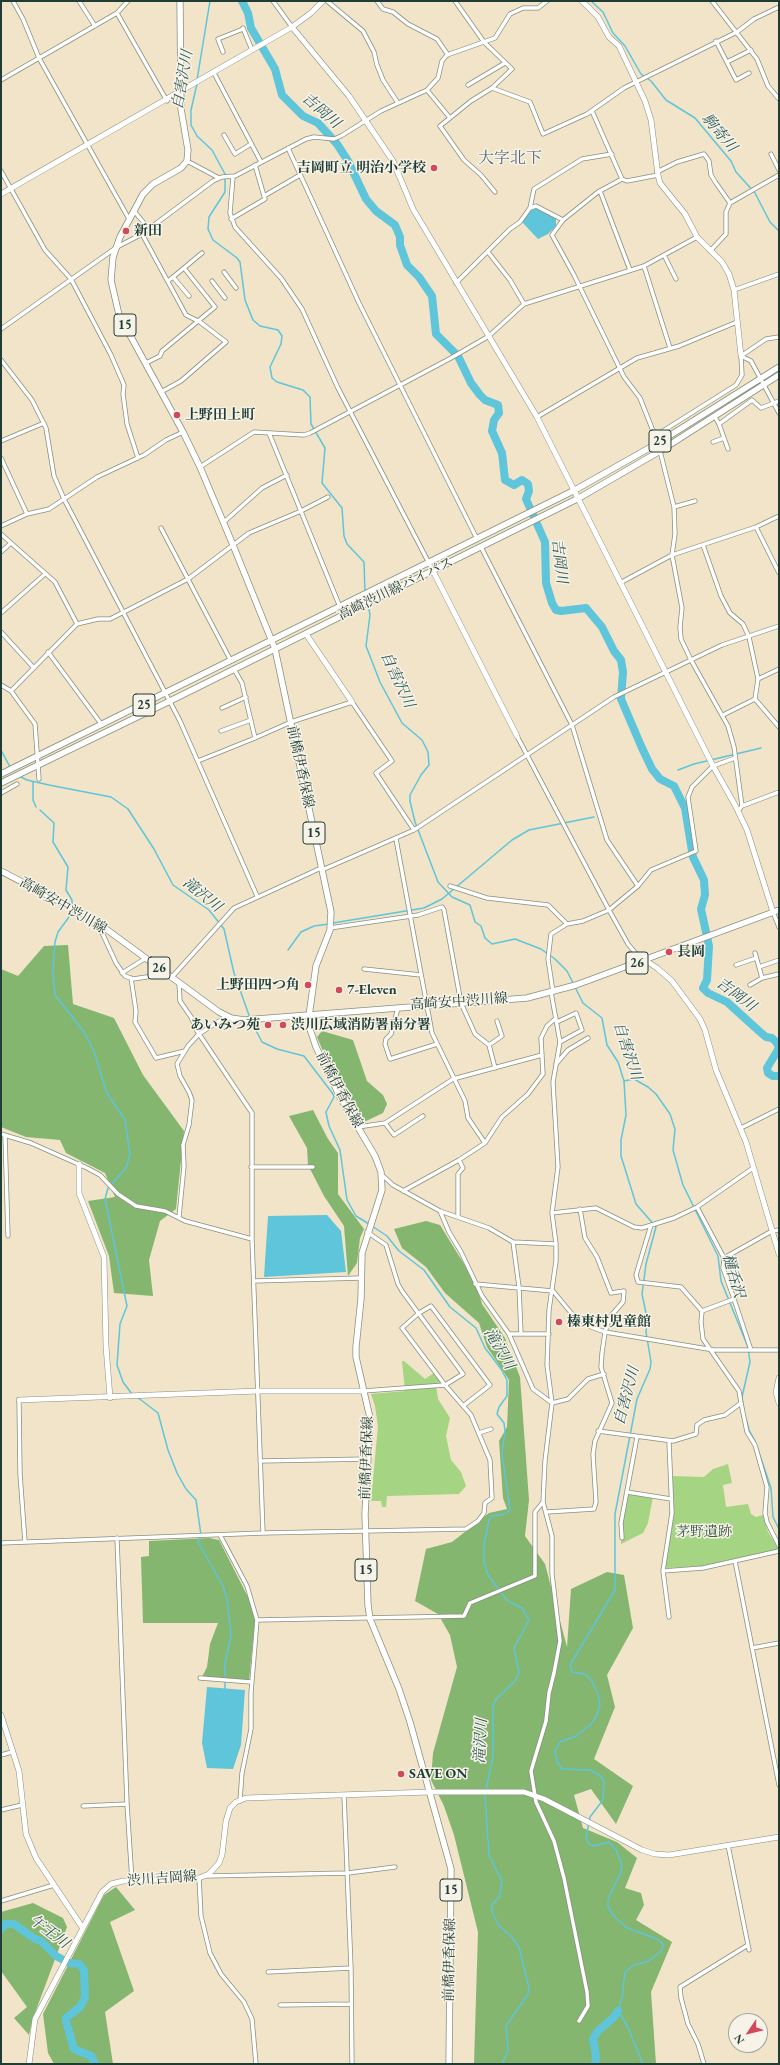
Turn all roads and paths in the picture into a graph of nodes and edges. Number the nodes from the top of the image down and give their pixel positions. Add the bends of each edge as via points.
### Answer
1 (13, 1) edge
2 (79, 1) edge
3 (128, 1) edge
4 (180, 1) edge
5 (273, 1) edge
6 (323, 1) edge
7 (327, 1) edge
8 (377, 1) edge
9 (455, 1) edge
10 (547, 1) edge
11 (582, 1) edge
12 (712, 1) edge
13 (779, 7) edge
14 (117, 13) junction
15 (95, 26) junction
16 (292, 27) junction
17 (737, 32) junction
18 (716, 41) junction
19 (484, 42) junction
20 (254, 49) junction
21 (751, 50) junction
22 (223, 52) dead end
23 (448, 55) junction
24 (39, 58) junction
25 (727, 62) junction
26 (505, 63) junction
27 (214, 73) junction
28 (749, 73) dead end
29 (1, 80) edge
30 (636, 82) junction
31 (468, 85) dead end
32 (492, 88) junction
33 (427, 90) junction
34 (181, 92) junction
35 (779, 99) edge
36 (167, 100) junction
37 (398, 103) junction
38 (592, 111) junction
39 (450, 118) junction
40 (366, 121) junction
41 (224, 135) dead end
42 (89, 144) junction
43 (251, 144) junction
44 (288, 148) junction
45 (612, 154) junction
46 (771, 154) dead end
47 (187, 161) junction
48 (261, 162) junction
49 (255, 166) junction
50 (779, 170) edge
51 (1, 171) edge
52 (658, 173) junction
53 (300, 175) junction
54 (779, 175) edge
55 (231, 177) junction
56 (220, 178) junction
57 (622, 179) junction
58 (11, 189) junction
59 (600, 191) junction
60 (494, 192) dead end
61 (1, 194) edge
62 (264, 196) junction
63 (730, 203) junction
64 (530, 208) junction
65 (134, 211) junction
66 (130, 219) junction
67 (232, 219) junction
68 (563, 220) junction
69 (149, 229) junction
70 (142, 234) junction
71 (697, 237) junction
72 (117, 246) junction
73 (710, 251) junction
74 (488, 252) junction
75 (202, 253) dead end
76 (664, 255) junction
77 (644, 266) junction
78 (184, 268) junction
79 (630, 270) junction
80 (224, 272) dead end
81 (779, 274) edge
82 (173, 277) junction
83 (676, 279) dead end
84 (71, 280) junction
85 (168, 281) junction
86 (212, 282) dead end
87 (456, 283) junction
88 (579, 286) junction
89 (236, 288) dead end
90 (734, 290) junction
91 (189, 296) dead end
92 (225, 298) dead end
93 (524, 304) junction
94 (198, 322) junction
95 (737, 322) junction
96 (1, 329) edge
97 (489, 336) junction
98 (779, 337) edge
99 (670, 348) junction
100 (741, 356) junction
101 (1, 360) edge
102 (146, 363) junction
103 (779, 367) edge
104 (620, 368) junction
105 (779, 375) edge
106 (760, 379) junction
107 (399, 385) junction
108 (763, 386) junction
109 (161, 392) junction
110 (779, 401) edge
111 (772, 404) junction
112 (350, 411) junction
113 (779, 413) edge
114 (537, 417) junction
115 (715, 417) junction
116 (44, 423) junction
117 (719, 424) junction
118 (183, 432) junction
119 (269, 433) junction
120 (655, 436) junction
121 (724, 438) junction
122 (1, 441) edge
123 (658, 442) junction
124 (712, 442) dead end
125 (728, 449) dead end
126 (660, 451) junction
127 (1, 458) edge
128 (138, 458) junction
129 (200, 467) junction
130 (287, 475) junction
131 (575, 490) junction
132 (328, 497) dead end
133 (579, 498) junction
134 (64, 499) junction
135 (695, 500) dead end
136 (674, 507) junction
137 (301, 511) junction
138 (27, 514) junction
139 (779, 516) edge
140 (224, 522) junction
141 (1, 526) edge
142 (756, 527) junction
143 (161, 528) dead end
144 (1, 534) edge
145 (477, 539) junction
146 (11, 544) junction
147 (234, 545) junction
148 (703, 545) junction
149 (482, 547) junction
150 (1, 552) edge
151 (672, 555) junction
152 (429, 563) junction
153 (433, 571) junction
154 (779, 573) edge
155 (44, 574) junction
156 (188, 579) junction
157 (620, 584) junction
158 (340, 607) junction
159 (124, 612) junction
160 (1, 613) edge
161 (77, 624) junction
162 (779, 626) edge
163 (1, 632) edge
164 (306, 634) junction
165 (749, 637) junction
166 (272, 641) junction
167 (274, 649) junction
168 (48, 652) junction
169 (691, 660) junction
170 (231, 661) junction
171 (34, 668) junction
172 (234, 669) junction
173 (779, 669) edge
174 (666, 673) junction
175 (758, 679) junction
176 (1, 685) edge
177 (11, 691) junction
178 (166, 694) junction
179 (246, 697) junction
180 (755, 699) junction
181 (170, 701) junction
182 (352, 702) junction
183 (222, 708) dead end
184 (723, 715) junction
185 (251, 720) junction
186 (291, 722) junction
187 (102, 725) junction
188 (572, 725) junction
189 (779, 727) edge
190 (221, 731) dead end
191 (517, 736) joint
192 (254, 738) junction
193 (38, 756) junction
194 (528, 756) junction
195 (735, 758) junction
196 (198, 761) junction
197 (38, 765) junction
198 (713, 766) junction
199 (2, 774) edge
200 (39, 779) dead end
201 (1, 783) edge
202 (17, 784) dead end
203 (779, 792) edge
204 (1, 793) edge
205 (742, 806) junction
206 (738, 811) junction
207 (414, 829) junction
208 (396, 839) junction
209 (322, 869) junction
210 (1, 871) edge
211 (450, 886) dead end
212 (638, 886) junction
213 (257, 896) junction
214 (608, 910) junction
215 (779, 910) edge
216 (773, 912) junction
217 (410, 916) junction
218 (97, 923) junction
219 (567, 924) junction
220 (330, 928) junction
221 (779, 928) edge
222 (755, 953) dead end
223 (146, 958) junction
224 (756, 958) junction
225 (645, 960) junction
226 (779, 960) edge
227 (736, 965) dead end
228 (759, 967) junction
229 (364, 969) dead end
230 (122, 973) junction
231 (779, 974) edge
232 (421, 975) junction
233 (170, 976) junction
234 (131, 978) junction
235 (762, 978) junction
236 (179, 983) junction
237 (750, 985) dead end
238 (552, 992) junction
239 (461, 1003) junction
240 (427, 1004) junction
241 (398, 1007) junction
242 (227, 1016) junction
243 (309, 1016) junction
244 (556, 1020) junction
245 (497, 1021) dead end
246 (199, 1034) junction
247 (588, 1038) dead end
248 (560, 1042) junction
249 (437, 1044) junction
250 (489, 1045) junction
251 (185, 1051) junction
252 (542, 1055) junction
253 (556, 1064) junction
254 (495, 1068) junction
255 (453, 1079) junction
256 (779, 1109) edge
257 (423, 1116) dead end
258 (385, 1123) junction
259 (358, 1127) junction
260 (741, 1128) junction
261 (3, 1134) edge
262 (485, 1143) junction
263 (459, 1160) junction
264 (79, 1164) junction
265 (251, 1167) junction
266 (313, 1167) dead end
267 (753, 1168) junction
268 (382, 1175) junction
269 (403, 1191) junction
270 (697, 1207) junction
271 (580, 1209) junction
272 (440, 1211) junction
273 (552, 1213) junction
274 (179, 1217) junction
275 (458, 1217) junction
276 (651, 1225) junction
277 (368, 1230) junction
278 (779, 1230) edge
279 (772, 1231) junction
280 (8, 1236) dead end
281 (252, 1239) junction
282 (513, 1242) junction
283 (556, 1244) junction
284 (779, 1254) edge
285 (724, 1258) junction
286 (361, 1278) junction
287 (254, 1282) junction
288 (475, 1284) junction
289 (519, 1287) junction
290 (553, 1291) junction
291 (734, 1299) junction
292 (702, 1311) junction
293 (419, 1313) junction
294 (605, 1332) junction
295 (509, 1334) junction
296 (521, 1334) junction
297 (549, 1334) junction
298 (709, 1349) junction
299 (751, 1350) junction
300 (779, 1350) edge
301 (604, 1374) junction
302 (779, 1378) edge
303 (445, 1385) junction
304 (363, 1390) junction
305 (259, 1391) junction
306 (110, 1398) junction
307 (19, 1400) joint
308 (552, 1403) junction
309 (741, 1403) junction
310 (779, 1403) edge
311 (463, 1406) junction
312 (491, 1429) dead end
313 (598, 1431) junction
314 (479, 1433) junction
315 (636, 1436) junction
316 (669, 1442) junction
317 (368, 1459) junction
318 (260, 1462) junction
319 (627, 1492) junction
320 (671, 1498) junction
321 (543, 1502) junction
322 (547, 1512) junction
323 (366, 1531) junction
324 (263, 1533) junction
325 (220, 1535) junction
326 (117, 1538) junction
327 (622, 1538) dead end
328 (25, 1542) junction
329 (1, 1543) edge
330 (779, 1546) edge
331 (779, 1551) edge
332 (735, 1561) junction
333 (663, 1571) junction
334 (669, 1617) dead end
335 (370, 1619) junction
336 (257, 1620) junction
337 (779, 1642) edge
338 (752, 1648) junction
339 (200, 1678) dead end
340 (251, 1682) junction
341 (1, 1715) edge
342 (12, 1752) junction
343 (1, 1755) edge
344 (779, 1785) edge
345 (431, 1792) junction
346 (344, 1795) junction
347 (535, 1795) junction
348 (240, 1801) junction
349 (22, 1804) junction
350 (127, 1804) junction
351 (83, 1806) dead end
352 (1, 1810) edge
353 (779, 1837) edge
354 (728, 1846) junction
355 (395, 1867) dead end
356 (348, 1873) junction
357 (206, 1876) junction
358 (199, 1878) junction
359 (132, 1881) junction
360 (54, 1885) junction
361 (1, 1901) edge
362 (82, 1928) junction
363 (748, 1945) junction
364 (749, 1950) dead end
365 (351, 1968) junction
366 (268, 1972) dead end
367 (280, 2004) dead end
368 (351, 2004) junction
369 (579, 2021) dead end
370 (29, 2064) edge
371 (256, 2064) edge
372 (352, 2064) edge
373 (449, 2064) edge
374 (704, 2064) edge

1 - 24 street
2 - 15 street
3 - 14 street
4 - 34 main road
5 - 16 street
6 - 16 street
7 - 37 street via 363,31 374,52 383,80
8 - 23 street via 383,9 437,39
9 - 19 street
10 - 19 street via 538,8 523,8 510,14 495,38
11 - 30 street via 598,17 609,37 619,46
12 - 17 street
13 - 17 street via 754,19
14 - 15 street
14 - 36 street
15 - 24 street
16 - 20 street
16 - 40 street via 349,96
17 - 18 street
17 - 21 street
18 - 25 street
18 - 30 street
19 - 23 street
19 - 26 street
20 - 22 street via 243,29 218,39
20 - 27 street
21 - 25 street
21 - 35 street via 768,86
23 - 33 street via 442,61 438,78
24 - 29 street
24 - 42 street
25 - 28 street via 736,80
26 - 31 street
26 - 32 street via 512,70
27 - 34 street
27 - 43 street
30 - 38 street via 607,98
30 - 52 street via 651,120
32 - 38 street via 530,102 543,134
32 - 39 street
33 - 37 street
33 - 39 street
34 - 36 street
34 - 47 main road
36 - 42 street
37 - 40 street
38 - 45 street
39 - 60 street via 440,126 464,160 481,175
40 - 44 street via 334,139 314,137
40 - 87 street via 393,161 413,209
41 - 43 street via 235,154
42 - 58 street
42 - 66 street
43 - 48 street
44 - 48 street
44 - 53 street
45 - 57 street
45 - 64 street via 582,159 543,183 534,189
46 - 50 street
47 - 56 street
47 - 65 main road, 前橋伊香保線 / 15 via 181,168 148,188
48 - 49 street
49 - 55 street
49 - 62 street
51 - 58 street
52 - 57 street via 627,181
52 - 63 street via 677,162 704,154 709,161 713,179
52 - 71 street via 660,183 685,214
53 - 62 street
53 - 107 street
54 - 63 street
55 - 56 street
55 - 67 street
56 - 69 street via 202,188
57 - 59 street
58 - 61 street
58 - 84 street via 45,250
59 - 68 street
59 - 79 street via 609,209
62 - 67 street via 266,199
63 - 73 street via 726,212 726,234
64 - 68 street via 536,206
64 - 74 street via 520,222
65 - 66 main road, 前橋伊香保線 / 15
65 - 69 street
66 - 72 main road, 前橋伊香保線 / 15
67 - 112 street via 235,227 281,278 302,309
68 - 88 street via 552,235
69 - 70 street
70 - 72 street
70 - 85 street
71 - 73 street
71 - 76 street
72 - 84 street
72 - 102 main road, 前橋伊香保線 / 15 via 113,257 111,280 114,298 119,315
73 - 90 street via 726,268
74 - 87 street
74 - 93 street via 510,280
75 - 78 street
76 - 77 street
76 - 83 street
77 - 79 street
77 - 99 street
78 - 82 street
78 - 94 street via 215,307
79 - 88 street
80 - 89 street
81 - 90 street
82 - 85 street
82 - 91 street
84 - 96 street
84 - 128 street via 122,378 127,424
85 - 94 street via 186,315
86 - 92 street
87 - 97 street
88 - 93 street
88 - 104 street
90 - 95 street
93 - 97 street
94 - 102 street via 162,351 160,356
94 - 109 street via 226,342 181,381
95 - 99 street via 691,342
95 - 100 street
97 - 107 street
97 - 114 street
98 - 100 street via 766,339
99 - 104 street via 637,358
100 - 106 street via 751,361
100 - 120 street via 742,375 736,384
101 - 116 street via 32,400
102 - 109 main road, 前橋伊香保線 / 15
103 - 106 main road, 高崎渋川線バイパス / 25
104 - 114 street
104 - 120 street via 640,398
105 - 108 main road, 高崎渋川線バイパス / 25
106 - 108 street
106 - 123 main road, 高崎渋川線バイパス / 25
107 - 112 street
107 - 145 street
108 - 111 street
108 - 115 main road, 高崎渋川線バイパス / 25
109 - 118 main road, 前橋伊香保線 / 15
110 - 111 street
111 - 113 street
111 - 117 street via 761,408 752,400
112 - 119 street via 304,435
112 - 152 street
114 - 131 street
115 - 117 street
115 - 126 main road, 高崎渋川線バイパス / 25
116 - 122 street
116 - 134 street via 54,476
117 - 121 street
118 - 128 street
118 - 129 main road, 前橋伊香保線 / 15
119 - 129 street via 252,433
119 - 130 street
120 - 123 street
121 - 124 street
121 - 125 street
123 - 131 main road, 高崎渋川線バイパス / 25
126 - 133 main road, 高崎渋川線バイパス / 25
126 - 136 street
127 - 138 street
128 - 134 street via 97,477
129 - 140 main road, 前橋伊香保線 / 15
130 - 137 street
130 - 140 street via 262,488
131 - 133 street
131 - 145 main road, 高崎渋川線バイパス / 25
132 - 137 street
133 - 149 main road, 高崎渋川線バイパス / 25
133 - 157 street
134 - 138 street via 49,509
134 - 159 street
135 - 136 street
136 - 151 street via 675,534
137 - 147 street via 261,526
137 - 158 street
138 - 141 street
139 - 142 street
140 - 147 main road, 前橋伊香保線 / 15
142 - 148 street
142 - 154 street
143 - 156 street
144 - 146 street
145 - 152 main road, 高崎渋川線バイパス / 25
146 - 150 street
146 - 155 street
147 - 156 street
147 - 166 main road, 前橋伊香保線 / 15
148 - 151 street
148 - 165 street via 721,596 730,613 743,624
149 - 153 main road, 高崎渋川線バイパス / 25
149 - 188 street
151 - 157 street
151 - 169 street via 682,608 682,639
152 - 153 street
152 - 158 main road, 高崎渋川線バイパス / 25
153 - 164 main road, 高崎渋川線バイパス / 25
153 - 191 street
155 - 160 street
155 - 161 street via 55,582
156 - 159 street
156 - 170 street
157 - 174 street
158 - 166 main road, 高崎渋川線バイパス / 25
159 - 161 street via 110,619
159 - 178 street
161 - 168 street
162 - 165 street
163 - 171 street
164 - 167 main road, 高崎渋川線バイパス / 25
164 - 182 street
165 - 169 street via 722,645
165 - 175 street
166 - 167 main road, 前橋伊香保線 / 15
166 - 170 main road, 高崎渋川線バイパス / 25
167 - 172 main road, 高崎渋川線バイパス / 25
167 - 186 main road, 前橋伊香保線 / 15
168 - 171 street
168 - 187 street
169 - 174 street
169 - 184 street
170 - 178 main road, 高崎渋川線バイパス / 25
171 - 177 street
172 - 179 street
172 - 181 main road, 高崎渋川線バイパス / 25
173 - 175 street
174 - 188 street via 614,697
174 - 198 street
175 - 180 street
176 - 177 street
177 - 193 street via 35,724
178 - 181 street
178 - 187 main road, 高崎渋川線バイパス / 25
179 - 183 street
179 - 185 street
180 - 184 street
180 - 189 street
181 - 196 street
181 - 197 main road, 高崎渋川線バイパス / 25
182 - 186 street
182 - 207 street via 392,761 376,773
184 - 195 street
185 - 190 street
185 - 192 street
186 - 192 street
186 - 209 main road, 前橋伊香保線 / 15
187 - 193 main road, 高崎渋川線バイパス / 25
188 - 194 street
188 - 212 street via 607,840
191 - 194 street
192 - 196 street
193 - 197 street
193 - 199 main road, 高崎渋川線バイパス / 25
194 - 207 street
194 - 214 street
195 - 198 street
195 - 205 street
196 - 213 street
197 - 200 street
197 - 201 main road, 高崎渋川線バイパス / 25
198 - 206 street
198 - 212 street via 692,787 688,798 696,851 651,870
202 - 204 street
203 - 205 street
205 - 206 street
206 - 216 street via 747,830
207 - 208 street
208 - 209 street
208 - 217 street
209 - 213 street
209 - 220 main road, 前橋伊香保線 / 15 via 331,912
210 - 218 main road, 高崎安中渋川線 / 26
211 - 219 street via 487,898 548,905
212 - 214 street
213 - 233 street via 234,908
214 - 219 street via 583,921
214 - 225 street via 628,944
215 - 216 main road, 高崎安中渋川線 / 26
216 - 221 street
216 - 225 main road, 高崎安中渋川線 / 26
217 - 220 street
217 - 232 street
217 - 239 street via 442,907 444,910
218 - 223 main road, 高崎安中渋川線 / 26
218 - 230 street
219 - 238 street via 552,934 548,948
220 - 243 main road, 前橋伊香保線 / 15 via 316,966
222 - 224 street
223 - 230 street
223 - 233 main road, 高崎安中渋川線 / 26
224 - 227 street
224 - 228 street
225 - 238 main road, 高崎安中渋川線 / 26
225 - 260 street via 672,981 700,1019 719,1080
226 - 228 street
228 - 235 street
229 - 232 street
230 - 234 street
231 - 235 street
232 - 240 street
233 - 234 street
233 - 236 main road, 高崎安中渋川線 / 26
234 - 251 street via 135,1022 156,1058
235 - 237 street
236 - 242 main road, 高崎安中渋川線 / 26
236 - 246 street via 180,1001 191,1016
238 - 239 main road, 高崎安中渋川線 / 26 via 527,998
238 - 244 street
239 - 240 main road, 高崎安中渋川線 / 26
239 - 250 street via 475,1034
240 - 241 main road, 高崎安中渋川線 / 26
240 - 249 street via 432,1033
241 - 243 main road, 高崎安中渋川線 / 26
241 - 249 street via 391,1034 384,1044 390,1059
242 - 243 main road, 高崎安中渋川線 / 26 via 244,1020
242 - 246 street
243 - 259 main road, 前橋伊香保線 / 15 via 313,1041 340,1097
244 - 248 street
244 - 248 street via 576,1013 582,1030
244 - 252 street via 547,1026 541,1038
245 - 250 street via 502,1036
246 - 251 street
246 - 265 street via 252,1113
247 - 253 street via 568,1050
248 - 253 street
249 - 255 street
250 - 254 street
251 - 274 street via 177,1067 192,1100 183,1145 184,1166
252 - 254 street
252 - 262 street via 543,1074 538,1083 519,1104 502,1117
253 - 273 street via 553,1082 558,1167
254 - 255 street
255 - 258 street
255 - 262 street via 465,1101 468,1118
256 - 260 street
257 - 258 street via 394,1135
258 - 259 street
259 - 268 main road, 前橋伊香保線 / 15 via 378,1162
260 - 267 street
261 - 264 street
261 - 280 street
262 - 263 street
263 - 269 street
263 - 275 street via 463,1168 458,1174
264 - 274 street via 100,1175 118,1194 136,1206 165,1211
264 - 306 street via 79,1192 104,1257
265 - 266 street
265 - 281 street
267 - 270 street
267 - 279 street
268 - 269 street
268 - 277 main road, 前橋伊香保線 / 15 via 382,1190
269 - 272 street
270 - 276 street
270 - 285 street
271 - 273 street
271 - 276 street via 596,1208 639,1229
271 - 294 street via 586,1238 597,1257 611,1293 624,1291 623,1302 610,1317
272 - 275 street
272 - 288 street via 470,1268
273 - 283 street
274 - 281 street via 184,1221
275 - 282 street via 489,1228
276 - 292 street via 636,1275 638,1282 680,1286
277 - 286 main road, 前橋伊香保線 / 15 via 362,1252
277 - 293 street via 386,1245 398,1284
278 - 279 street
279 - 284 street
279 - 285 street
281 - 287 street
282 - 283 street
282 - 289 street
283 - 290 street
285 - 291 street via 723,1268
286 - 287 street
286 - 304 main road, 前橋伊香保線 / 15 via 356,1357
287 - 305 street
288 - 289 street
288 - 295 street
289 - 290 street
289 - 296 street
290 - 294 street via 577,1317 591,1327
290 - 297 street via 549,1310
291 - 292 street
291 - 299 street
292 - 298 street via 703,1339
293 - 303 street via 402,1328
293 - 303 street via 463,1374
293 - 311 street via 430,1306 490,1385
294 - 298 street
294 - 301 street via 601,1367
295 - 296 street
295 - 308 street via 532,1389
296 - 297 street
297 - 308 street via 547,1365
298 - 299 street
298 - 309 street via 739,1391
299 - 300 street
301 - 308 street via 588,1379 568,1399
301 - 313 street via 612,1403
302 - 310 street via 776,1392
303 - 304 street
303 - 311 street
304 - 305 street
304 - 317 main road, 前橋伊香保線 / 15 via 370,1418
305 - 306 street
305 - 318 street
306 - 307 street
307 - 328 street via 20,1474
308 - 321 street via 544,1461
309 - 316 street via 724,1415 704,1420 696,1425 696,1434
309 - 330 street via 747,1432 755,1445 767,1487 767,1522
311 - 314 street via 471,1415
312 - 314 street
313 - 315 street
313 - 322 street via 593,1454 596,1497 594,1509
314 - 323 street via 490,1460 492,1498 485,1503 484,1513 474,1526 451,1530
315 - 316 street
315 - 319 street
316 - 320 street
317 - 318 street
317 - 323 main road, 前橋伊香保線 / 15
318 - 324 street
319 - 320 street
319 - 327 street via 621,1523
320 - 333 street via 672,1513
321 - 322 street
321 - 335 street via 535,1512 535,1576 470,1603 464,1616
322 - 347 street via 552,1536 552,1574 560,1641 548,1693 546,1721 531,1770
323 - 324 street
323 - 335 main road, 前橋伊香保線 / 15
324 - 325 street
325 - 326 street
325 - 336 street via 246,1586
326 - 328 street
326 - 350 street
328 - 329 street
331 - 332 street
332 - 333 street via 703,1568
332 - 338 street
333 - 334 street
335 - 336 street
335 - 345 main road, 前橋伊香保線 / 15 via 399,1689
336 - 340 street
337 - 338 street
338 - 344 street
339 - 340 street
340 - 348 street via 252,1729 242,1773
341 - 342 street
342 - 343 street
342 - 349 street via 19,1771
345 - 346 street
345 - 347 street via 524,1792
345 - 373 main road, 前橋伊香保線 / 15 via 451,1869
346 - 348 street via 246,1798
346 - 356 street
347 - 354 street via 642,1850 655,1854 669,1855
347 - 369 street via 554,1841 564,1878 587,1992 588,2006
348 - 357 street, 渋川吉岡線 via 233,1804 227,1813 219,1863 213,1872
349 - 352 street
349 - 360 street via 26,1834 36,1858
350 - 351 street
350 - 359 street
353 - 354 street
354 - 363 street
355 - 356 street
356 - 357 street
356 - 365 street
357 - 358 street, 渋川吉岡線
358 - 359 street, 渋川吉岡線
358 - 371 street via 201,1916 210,1953 221,1974 244,2002 252,2020
359 - 362 street, 渋川吉岡線 via 111,1884 106,1888 98,1896
360 - 361 street
360 - 362 street
362 - 370 street, 渋川吉岡線 via 35,2019
363 - 364 street
363 - 374 street via 680,1987 688,2024
365 - 366 street
365 - 368 street
367 - 368 street
368 - 372 street

